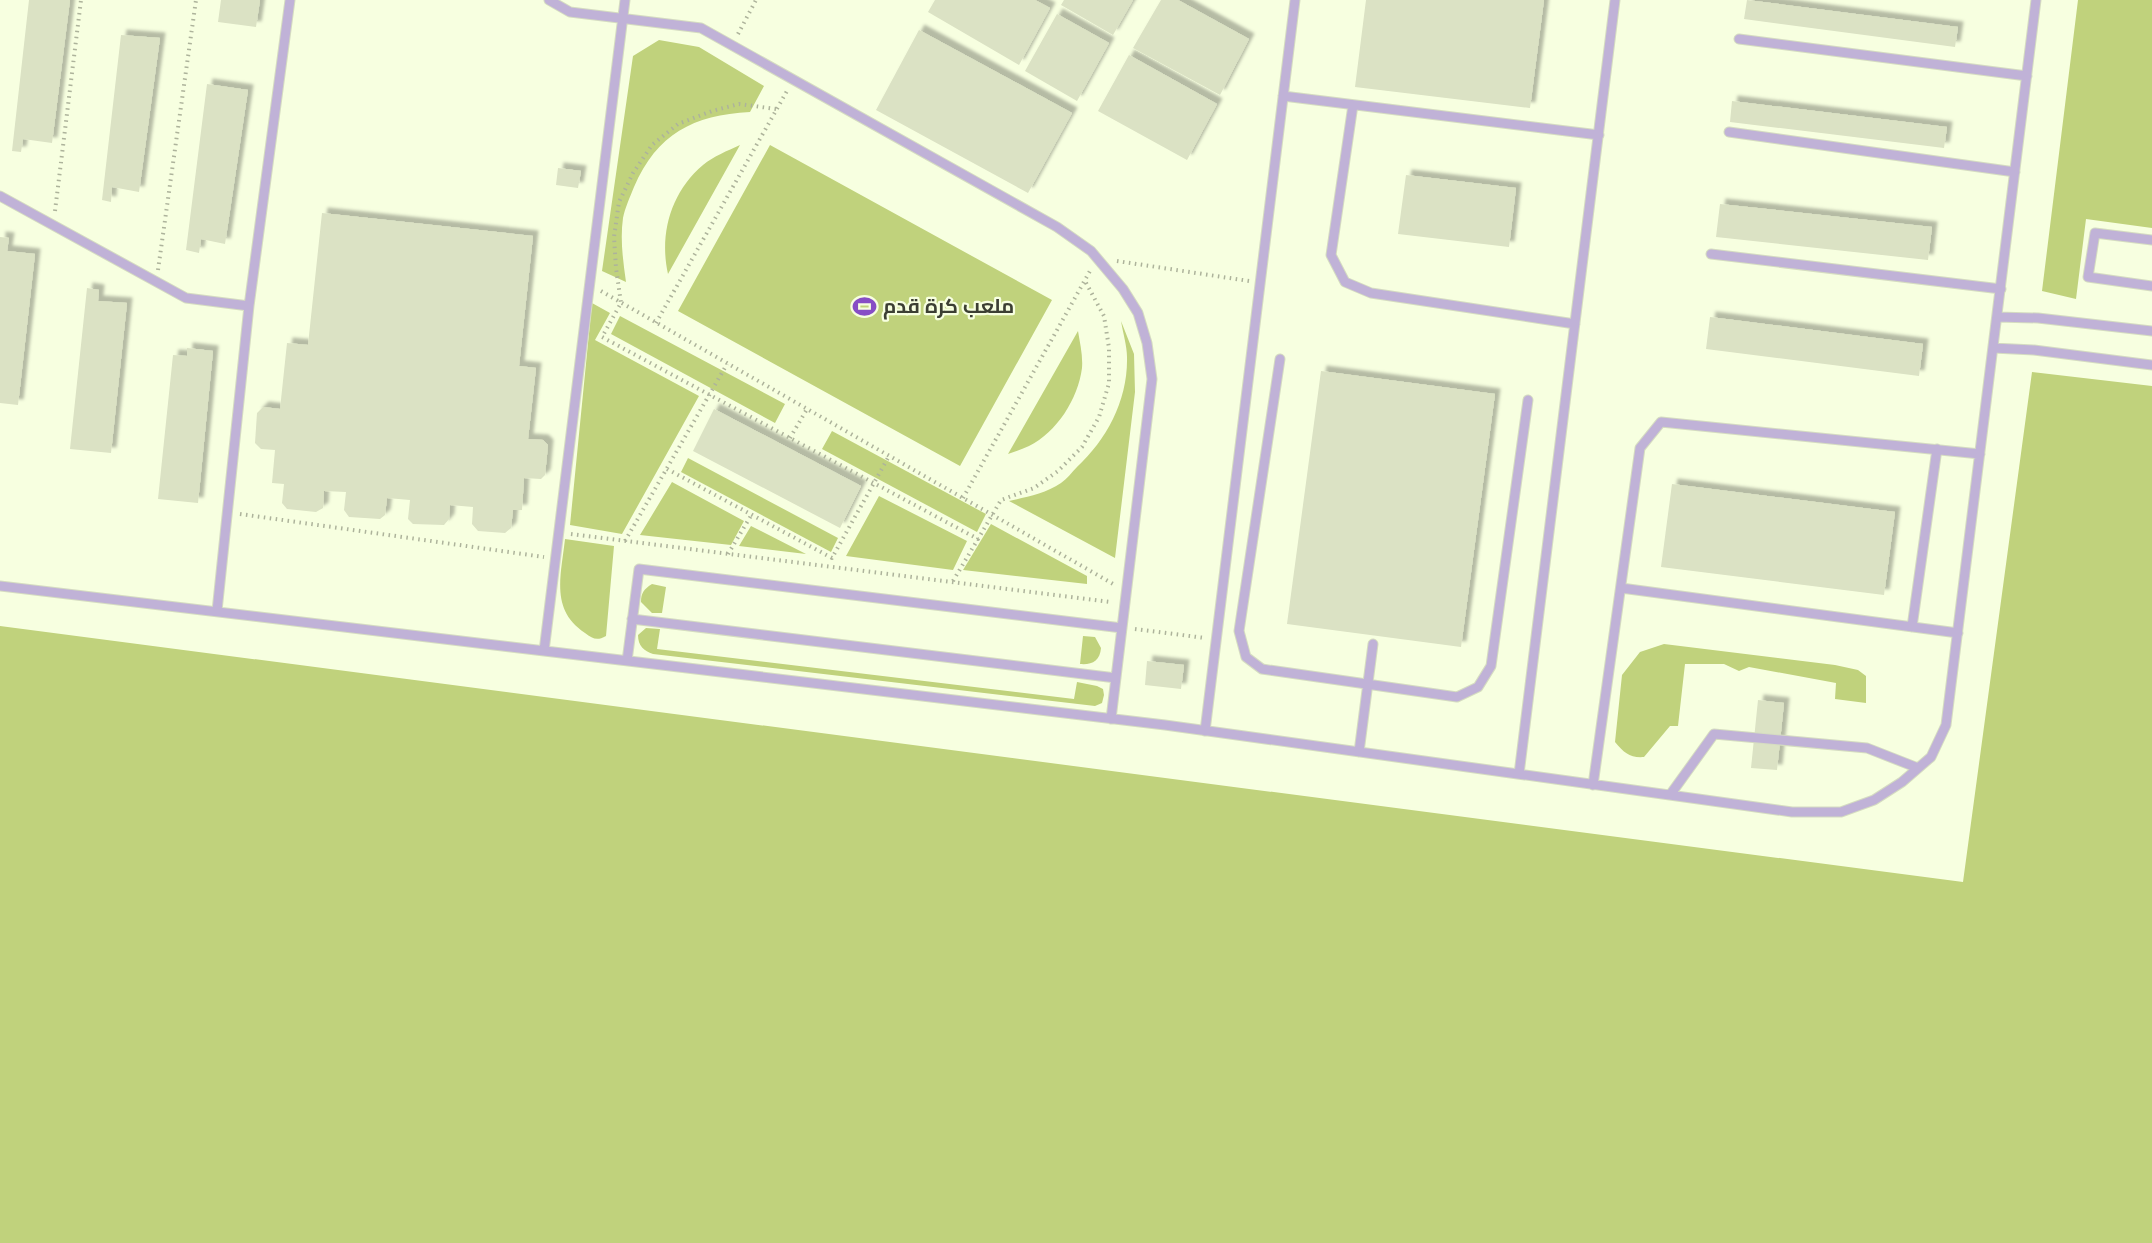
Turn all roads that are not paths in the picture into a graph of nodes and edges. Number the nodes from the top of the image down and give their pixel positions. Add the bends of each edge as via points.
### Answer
1 (290, 0) edge
2 (549, 0) edge
3 (625, 0) edge
4 (1295, 0) edge
5 (1615, 0) edge
6 (2036, 0) edge
7 (622, 17) junction
8 (1739, 39) dead end
9 (2027, 76) junction
10 (1282, 96) junction
11 (1353, 105) junction
12 (1729, 132) dead end
13 (1599, 135) junction
14 (2015, 172) junction
15 (0, 196) edge
16 (2152, 240) edge
17 (1711, 254) dead end
18 (2152, 286) edge
19 (2001, 289) junction
20 (249, 306) junction
21 (1997, 317) junction
22 (1575, 324) junction
23 (2152, 331) edge
24 (1993, 348) junction
25 (1280, 358) dead end
26 (2152, 365) edge
27 (1528, 400) dead end
28 (1937, 449) junction
29 (1980, 454) junction
30 (0, 586) edge
31 (1621, 588) junction
32 (217, 610) junction
33 (632, 619) junction
34 (1912, 627) junction
35 (1122, 628) junction
36 (1958, 633) junction
37 (1373, 644) dead end
38 (544, 651) junction
39 (627, 662) junction
40 (1116, 678) junction
41 (1368, 684) junction
42 (1111, 719) junction
43 (1205, 731) junction
44 (1359, 752) junction
45 (1918, 768) junction
46 (1519, 774) junction
47 (1593, 785) junction
48 (1670, 795) junction

1 - 20 lane
2 - 7 lane via 570,12
3 - 7 lane
4 - 10 lane
5 - 13 lane
6 - 9 lane
7 - 35 lane via 701,28 1057,227 1091,251 1123,289 1138,313 1152,379
7 - 38 lane
8 - 9 lane
9 - 14 lane
10 - 11 lane
10 - 43 lane
11 - 13 lane
11 - 22 lane via 1331,255 1345,282 1371,293
12 - 14 lane
13 - 22 lane
14 - 19 lane
15 - 20 lane via 186,298
16 - 18 lane via 2095,233 2088,277
17 - 19 lane
19 - 21 lane
20 - 32 lane
21 - 23 lane
21 - 24 lane
22 - 46 lane
24 - 26 lane
24 - 29 lane
25 - 41 lane via 1239,631 1246,657 1262,669
27 - 41 lane via 1491,666 1478,687 1457,697
28 - 29 lane
28 - 31 lane via 1661,422 1640,448
28 - 34 lane
29 - 36 lane
30 - 32 lane
31 - 34 lane
31 - 47 lane
32 - 38 lane
33 - 35 lane via 639,569
33 - 39 lane
33 - 40 lane
34 - 36 lane
35 - 40 lane
36 - 45 lane via 1946,726 1931,757
37 - 41 lane
38 - 39 lane
39 - 42 lane
40 - 42 lane
41 - 44 lane
42 - 43 lane
43 - 44 lane
44 - 46 lane
45 - 48 lane via 1874,800 1841,812 1792,812
45 - 48 lane via 1867,748 1714,734
46 - 47 lane
47 - 48 lane

